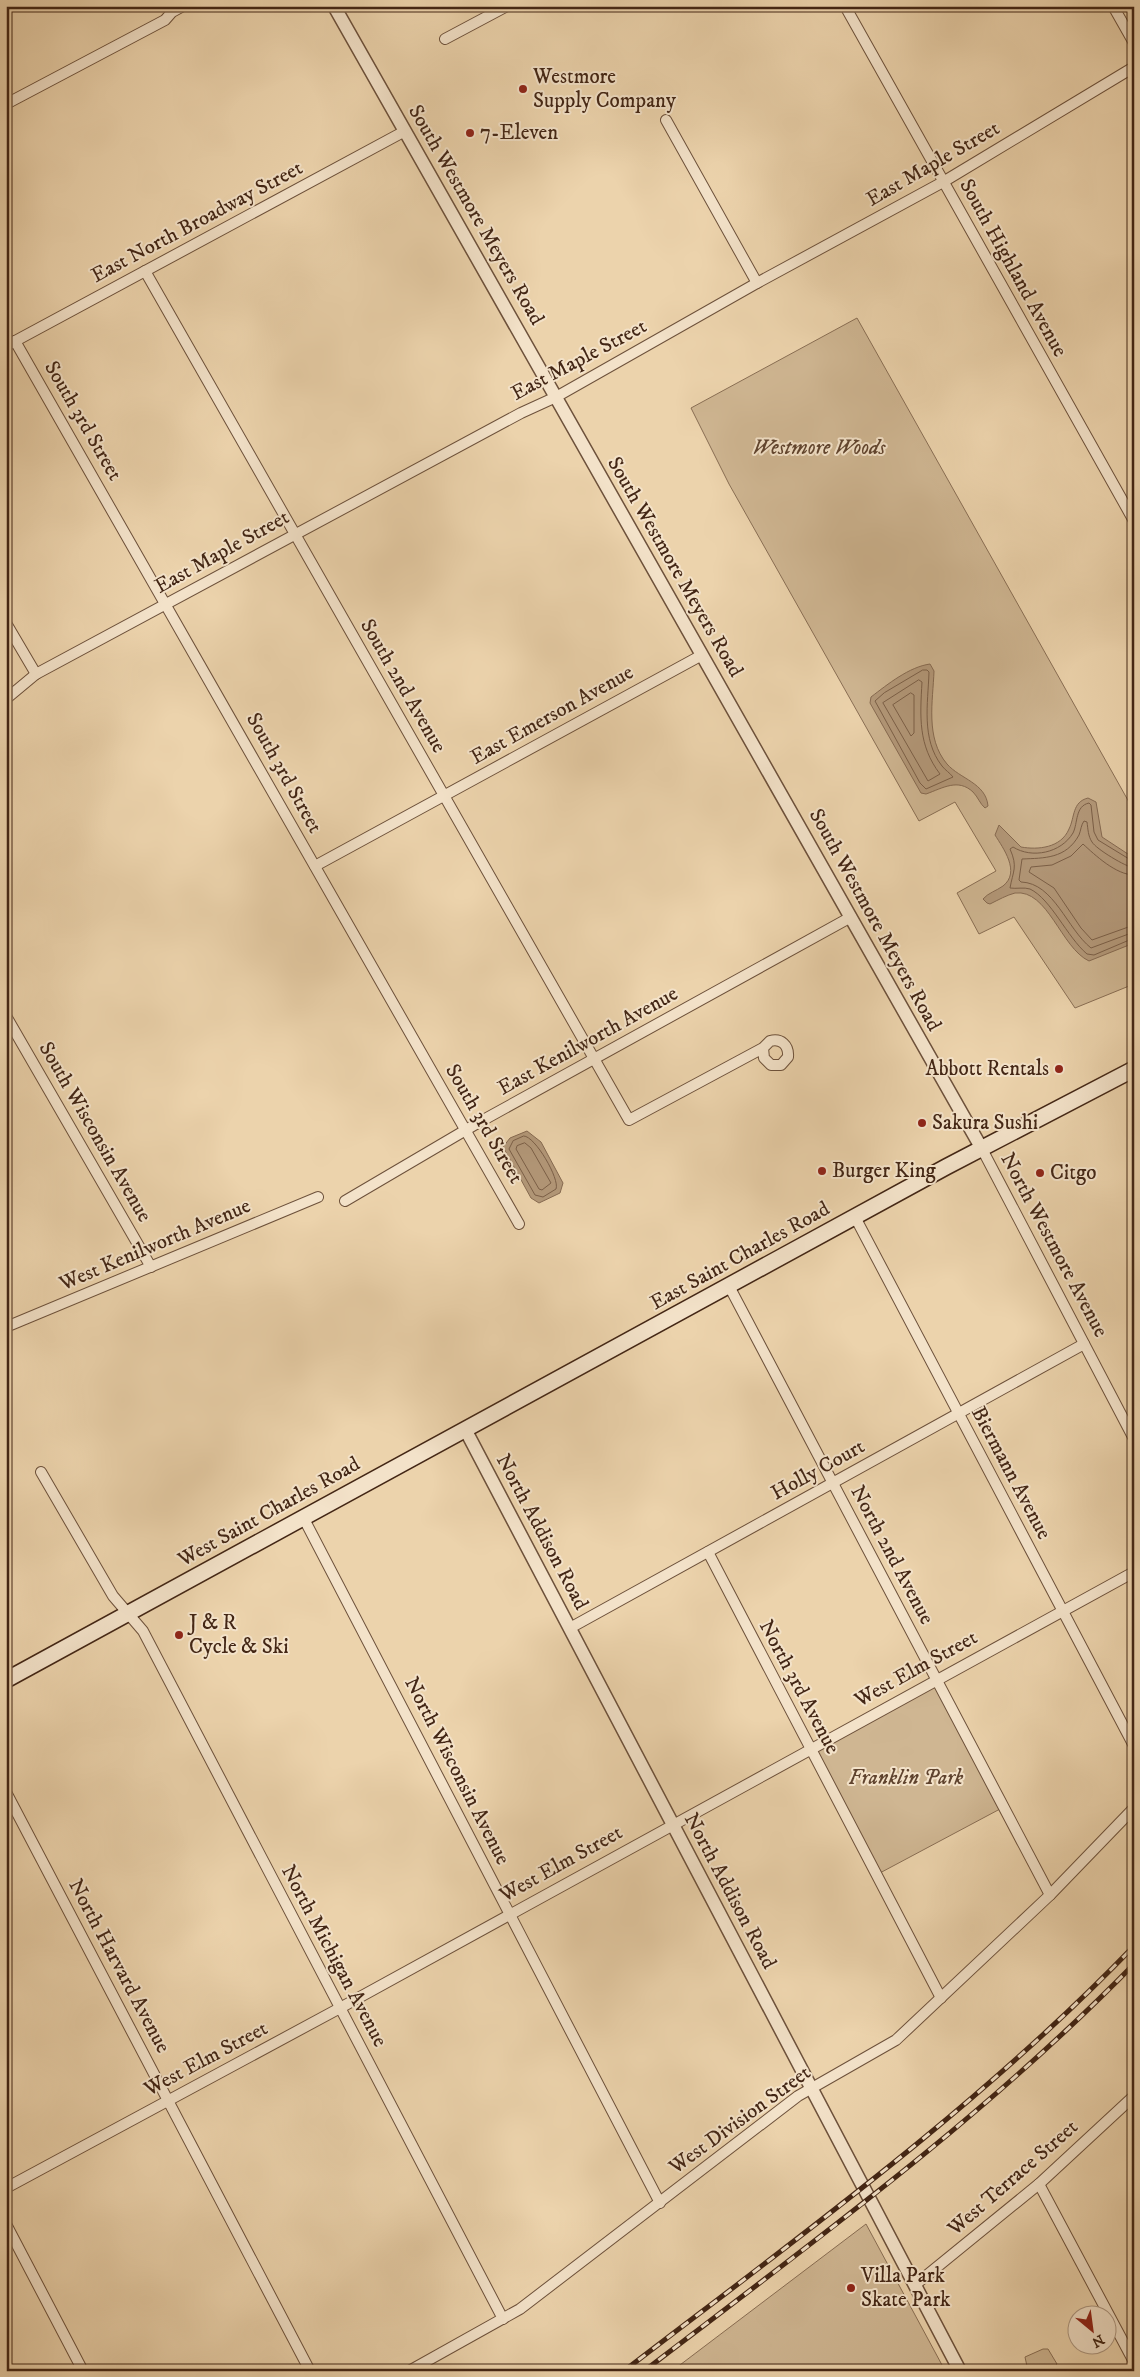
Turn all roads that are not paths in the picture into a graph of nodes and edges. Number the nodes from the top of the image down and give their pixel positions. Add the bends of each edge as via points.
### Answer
1 (183, 6) edge
2 (334, 6) edge
3 (507, 6) edge
4 (845, 6) edge
5 (1113, 6) edge
6 (445, 40) dead end
7 (1134, 43) edge
8 (1134, 67) edge
9 (6, 104) edge
10 (666, 120) dead end
11 (405, 131) junction
12 (943, 182) junction
13 (146, 270) junction
14 (757, 283) junction
15 (10, 343) edge
16 (556, 397) junction
17 (1134, 521) edge
18 (295, 534) junction
19 (167, 604) junction
20 (6, 622) edge
21 (702, 655) junction
22 (36, 674) junction
23 (6, 699) edge
24 (444, 796) junction
25 (315, 866) junction
26 (851, 918) junction
27 (6, 1016) edge
28 (763, 1048) dead end
29 (595, 1059) junction
30 (1134, 1069) edge
31 (466, 1130) junction
32 (982, 1149) junction
33 (318, 1197) dead end
34 (345, 1201) dead end
35 (855, 1217) junction
36 (520, 1224) dead end
37 (152, 1267) junction
38 (728, 1286) junction
39 (6, 1327) edge
40 (1084, 1344) junction
41 (552, 1382) joint
42 (959, 1413) junction
43 (465, 1429) junction
44 (1134, 1439) edge
45 (41, 1472) dead end
46 (832, 1483) junction
47 (303, 1517) junction
48 (708, 1552) junction
49 (1134, 1572) edge
50 (1063, 1611) junction
51 (128, 1613) junction
52 (570, 1628) junction
53 (6, 1680) edge
54 (936, 1680) junction
55 (1134, 1746) edge
56 (810, 1748) junction
57 (6, 1792) edge
58 (1134, 1808) edge
59 (673, 1824) junction
60 (1050, 1895) junction
61 (510, 1914) junction
62 (941, 1998) junction
63 (340, 2008) junction
64 (811, 2087) junction
65 (1134, 2096) edge
66 (168, 2101) junction
67 (1039, 2184) junction
68 (6, 2188) edge
69 (660, 2203) junction
70 (6, 2224) edge
71 (915, 2285) junction
72 (503, 2320) junction
73 (1134, 2362) edge
74 (83, 2371) edge
75 (310, 2371) edge
76 (409, 2371) edge
77 (960, 2371) edge

1 - 9 street via 165,20
2 - 11 street, South Westmore Meyers Road
3 - 6 street
4 - 12 street, South Highland Avenue
5 - 7 street
8 - 12 street, East Maple Street
10 - 14 street
11 - 13 street, East North Broadway Street
11 - 16 street, South Westmore Meyers Road
12 - 14 street, East Maple Street
12 - 17 street, South Highland Avenue
13 - 15 street, East North Broadway Street
13 - 18 street, South 2nd Avenue
14 - 16 street, East Maple Street
15 - 19 street, South 3rd Street
16 - 18 street, East Maple Street
16 - 21 street, South Westmore Meyers Road
18 - 19 street, East Maple Street
18 - 24 street, South 2nd Avenue
19 - 22 street, East Maple Street
19 - 25 street, South 3rd Street
20 - 22 street
21 - 24 street, East Emerson Avenue
21 - 26 street, South Westmore Meyers Road
22 - 23 street, East Maple Street
24 - 25 street, East Emerson Avenue
24 - 29 street, South 2nd Avenue
25 - 31 street, South 3rd Street
26 - 29 street, East Kenilworth Avenue
26 - 32 street, South Westmore Meyers Road
27 - 37 street, South Wisconsin Avenue
28 - 29 street, South 2nd Avenue via 629,1120
29 - 31 street, East Kenilworth Avenue
30 - 32 main road, East Saint Charles Road
31 - 34 street, East Kenilworth Avenue
31 - 36 street, South 3rd Street
32 - 35 main road, East Saint Charles Road
32 - 40 street, North Westmore Avenue
33 - 37 street, West Kenilworth Avenue
35 - 38 main road, East Saint Charles Road
35 - 42 street, Biermann Avenue
37 - 39 street, West Kenilworth Avenue
38 - 41 main road, East Saint Charles Road
38 - 46 street, North 2nd Avenue
40 - 42 street, Holly Court
40 - 44 street, North Westmore Avenue
41 - 43 main road, West Saint Charles Road
42 - 46 street, Holly Court
42 - 50 street, Biermann Avenue
43 - 47 main road, West Saint Charles Road
43 - 52 street, North Addison Road
45 - 51 street, North Michigan Avenue via 114,1596
46 - 48 street, Holly Court
46 - 54 street, North 2nd Avenue
47 - 51 main road, West Saint Charles Road
47 - 61 street, North Wisconsin Avenue
48 - 52 street, Holly Court
48 - 56 street, North 3rd Avenue
49 - 50 street, West Elm Street
50 - 54 street, West Elm Street
50 - 55 street, Biermann Avenue
51 - 53 main road, West Saint Charles Road
51 - 63 street, North Michigan Avenue via 143,1631
52 - 59 street, North Addison Road
54 - 56 street, West Elm Street
54 - 60 street, North 2nd Avenue
56 - 59 street, West Elm Street
56 - 62 street, North 3rd Avenue
57 - 66 street, North Harvard Avenue
58 - 60 street, West Division Street
59 - 61 street, West Elm Street
59 - 64 street, North Addison Road
60 - 62 street, West Division Street
61 - 63 street, West Elm Street
61 - 69 street, North Wisconsin Avenue
62 - 64 street, West Division Street via 896,2040
63 - 66 street, West Elm Street
63 - 72 street, North Michigan Avenue
64 - 69 street, West Division Street
64 - 71 street, North Addison Road
65 - 67 street, West Terrace Street
66 - 68 street, West Elm Street
66 - 75 street, North Harvard Avenue
67 - 71 street, West Terrace Street
67 - 73 street
69 - 72 street, West Division Street
70 - 74 street
71 - 77 street, North Addison Road
72 - 76 street, West Division Street

